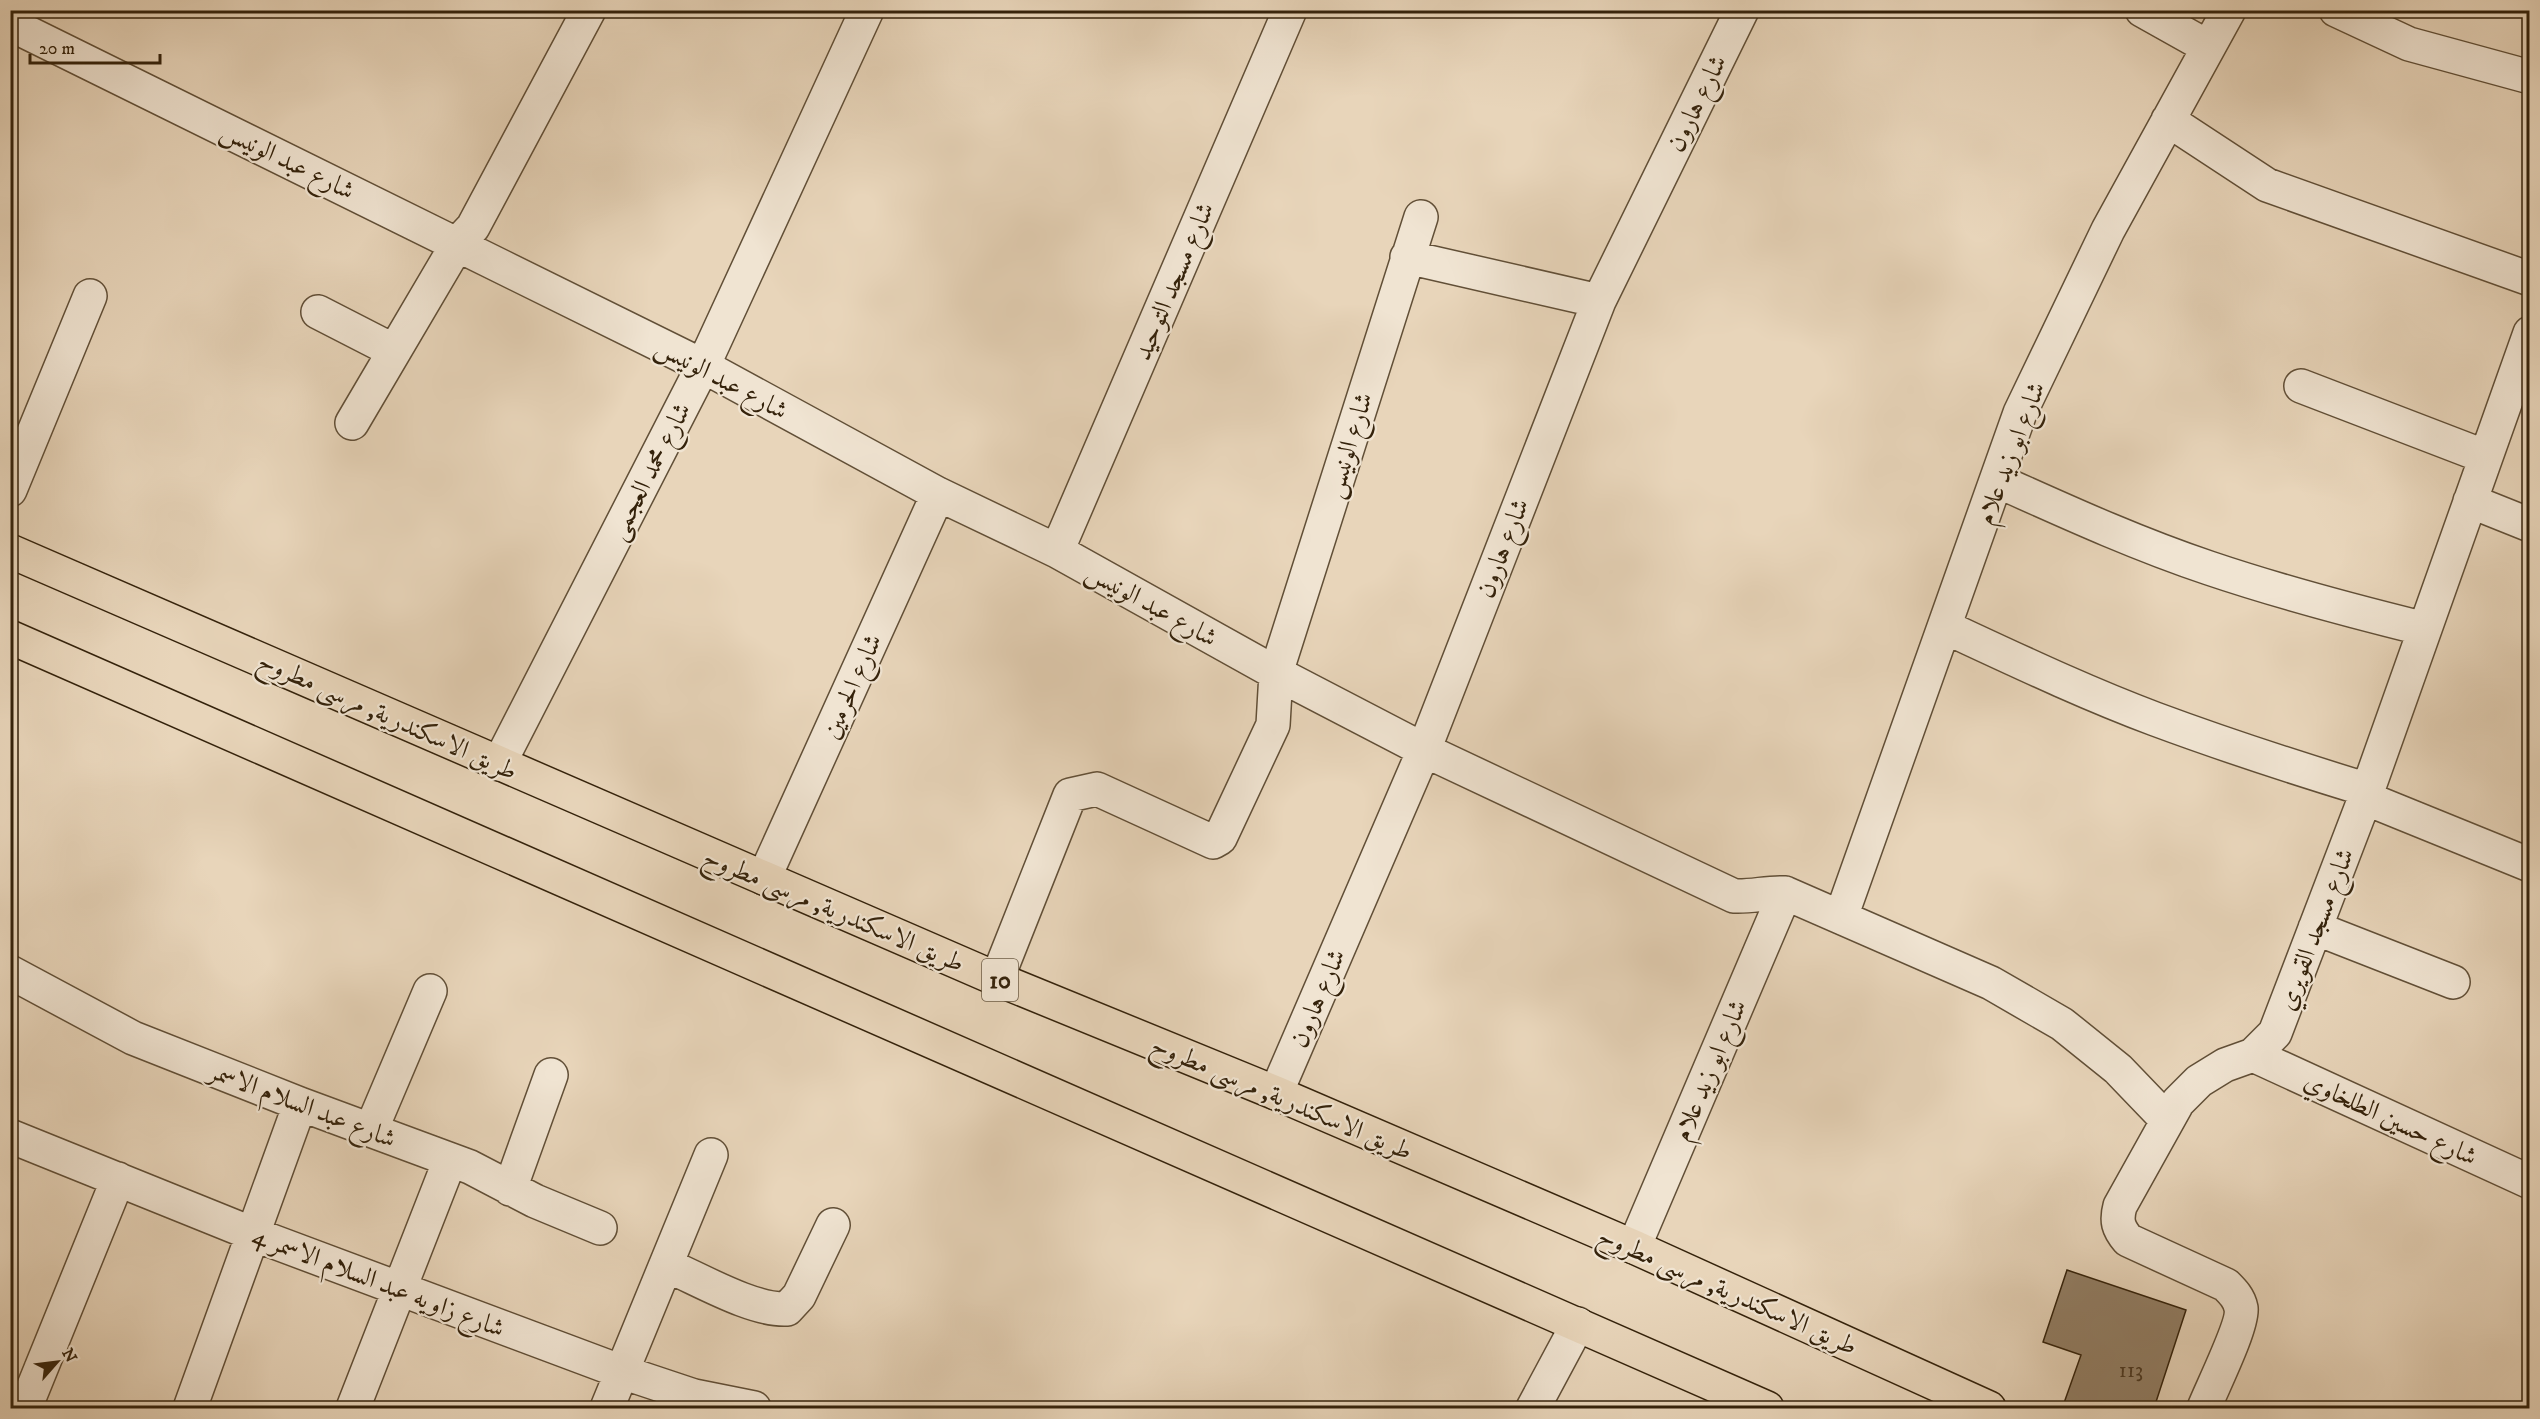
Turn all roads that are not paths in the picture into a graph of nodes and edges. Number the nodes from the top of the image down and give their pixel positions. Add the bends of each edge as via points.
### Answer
1 (589, 10) edge
2 (867, 10) edge
3 (1290, 10) edge
4 (1742, 10) edge
5 (2142, 10) edge
6 (2229, 10) edge
7 (2336, 10) edge
8 (10, 24) edge
9 (2208, 47) junction
10 (2529, 77) edge
11 (2168, 120) junction
12 (1420, 217) dead end
13 (458, 243) junction
14 (1407, 257) junction
15 (2529, 279) edge
16 (90, 296) dead end
17 (1599, 301) junction
18 (318, 312) dead end
19 (2528, 341) edge
20 (394, 351) junction
21 (703, 366) junction
22 (2301, 386) dead end
23 (352, 423) dead end
24 (2486, 457) junction
25 (1998, 481) junction
26 (10, 490) edge
27 (938, 494) junction
28 (2470, 501) junction
29 (2529, 525) edge
30 (10, 551) edge
31 (1057, 551) junction
32 (1945, 627) junction
33 (2425, 629) junction
34 (10, 638) edge
35 (1276, 673) junction
36 (1424, 750) junction
37 (499, 764) junction
38 (2366, 794) junction
39 (2529, 865) edge
40 (764, 878) junction
41 (1785, 893) junction
42 (1841, 917) junction
43 (2315, 928) junction
44 (10, 972) edge
45 (997, 979) junction
46 (2453, 982) dead end
47 (430, 991) dead end
48 (2253, 1054) junction
49 (551, 1075) dead end
50 (1276, 1093) junction
51 (300, 1104) junction
52 (2168, 1120) junction
53 (371, 1130) junction
54 (10, 1136) edge
55 (711, 1155) dead end
56 (450, 1160) junction
57 (118, 1179) junction
58 (2529, 1182) edge
59 (510, 1188) junction
60 (833, 1224) dead end
61 (600, 1228) dead end
62 (253, 1234) junction
63 (1634, 1247) junction
64 (666, 1265) junction
65 (400, 1289) junction
66 (1578, 1324) junction
67 (622, 1372) junction
68 (25, 1408) edge
69 (190, 1408) edge
70 (353, 1408) edge
71 (607, 1408) edge
72 (754, 1408) edge
73 (1533, 1408) edge
74 (1767, 1408) edge
75 (1989, 1408) edge
76 (2204, 1408) edge

1 - 13 street via 473,226
2 - 21 street, شارع محمد العجمى
3 - 31 street, شارع مسجد التوحيد
4 - 17 street, شارع هارون
5 - 9 street
6 - 9 street, شارع ابو زيد علام
7 - 10 street via 2409,45
8 - 13 street, شارع عبد الونيس
9 - 11 street, شارع ابو زيد علام
11 - 15 street via 2267,185
11 - 25 street, شارع ابو زيد علام via 2108,230 2020,413
12 - 14 street, شارع الونيس
13 - 20 street
13 - 21 street, شارع عبد الونيس
14 - 17 street
14 - 35 street, شارع الونيس
16 - 26 street
17 - 36 street, شارع هارون
18 - 20 street
19 - 24 street, شارع مسجد القويري
20 - 23 street
21 - 27 street, شارع عبد الونيس
21 - 37 street, شارع محمد العجمى
22 - 24 street
24 - 28 street, شارع مسجد القويري
25 - 32 street, شارع ابو زيد علام
25 - 33 street via 2207,568 2316,602
27 - 31 street, شارع عبد الونيس
27 - 40 street, شارع الحرمين
28 - 29 street
28 - 33 street, شارع مسجد القويري
30 - 37 main road, طريق الاسكندرية, مرسى مطروح / 10
31 - 35 street, شارع عبد الونيس
32 - 38 street via 2152,718
32 - 42 street, شارع ابو زيد علام
33 - 38 street, شارع مسجد القويري
34 - 66 main road
35 - 36 street, شارع عبد الونيس
35 - 45 street, شارع الونيس via 1273,725 1217,841 1097,789 1071,795
36 - 41 street, شارع عبد الونيس via 1734,896
36 - 50 street, شارع هارون
37 - 40 main road, طريق الاسكندرية, مرسى مطروح / 10
38 - 39 street
38 - 43 street, شارع مسجد القويري
40 - 45 main road, طريق الاسكندرية, مرسى مطروح / 10
41 - 42 street
41 - 63 street, شارع ابو زيد علام
42 - 52 street via 1991,983 2062,1024 2118,1069
43 - 46 street
43 - 48 street, شارع مسجد القويري via 2275,1033
44 - 51 street, شارع عبد السلام الاسمر via 133,1038
45 - 50 main road, طريق الاسكندرية, مرسى مطروح / 10
47 - 53 street
48 - 52 street, شارع مسجد القويري via 2199,1081 2178,1102
48 - 58 street, شارع حسين الطلخاوي
49 - 59 street
50 - 63 main road, طريق الاسكندرية, مرسى مطروح / 10
51 - 53 street, شارع عبد السلام الاسمر
51 - 62 street
52 - 76 street, شارع مسجد القويري via 2116,1218 2119,1230 2128,1240 2226,1285 2237,1296 2242,1310 2239,1325
53 - 56 street, شارع عبد السلام الاسمر
54 - 57 street, شارع زاويه عبد السلام الاسمر 4
55 - 64 street
56 - 59 street, شارع عبد السلام الاسمر
56 - 65 street
57 - 62 street, شارع زاويه عبد السلام الاسمر 4
57 - 68 street
59 - 61 street, شارع عبد السلام الاسمر
60 - 64 street via 800,1296 787,1309 756,1305
62 - 65 street, شارع زاويه عبد السلام الاسمر 4
62 - 69 street
63 - 75 main road, طريق الاسكندرية, مرسى مطروح / 10
64 - 67 street
65 - 67 street, شارع زاويه عبد السلام الاسمر 4
65 - 70 street
66 - 73 street
66 - 74 main road
67 - 71 street
67 - 72 street, شارع زاويه عبد السلام الاسمر 4 via 694,1396

